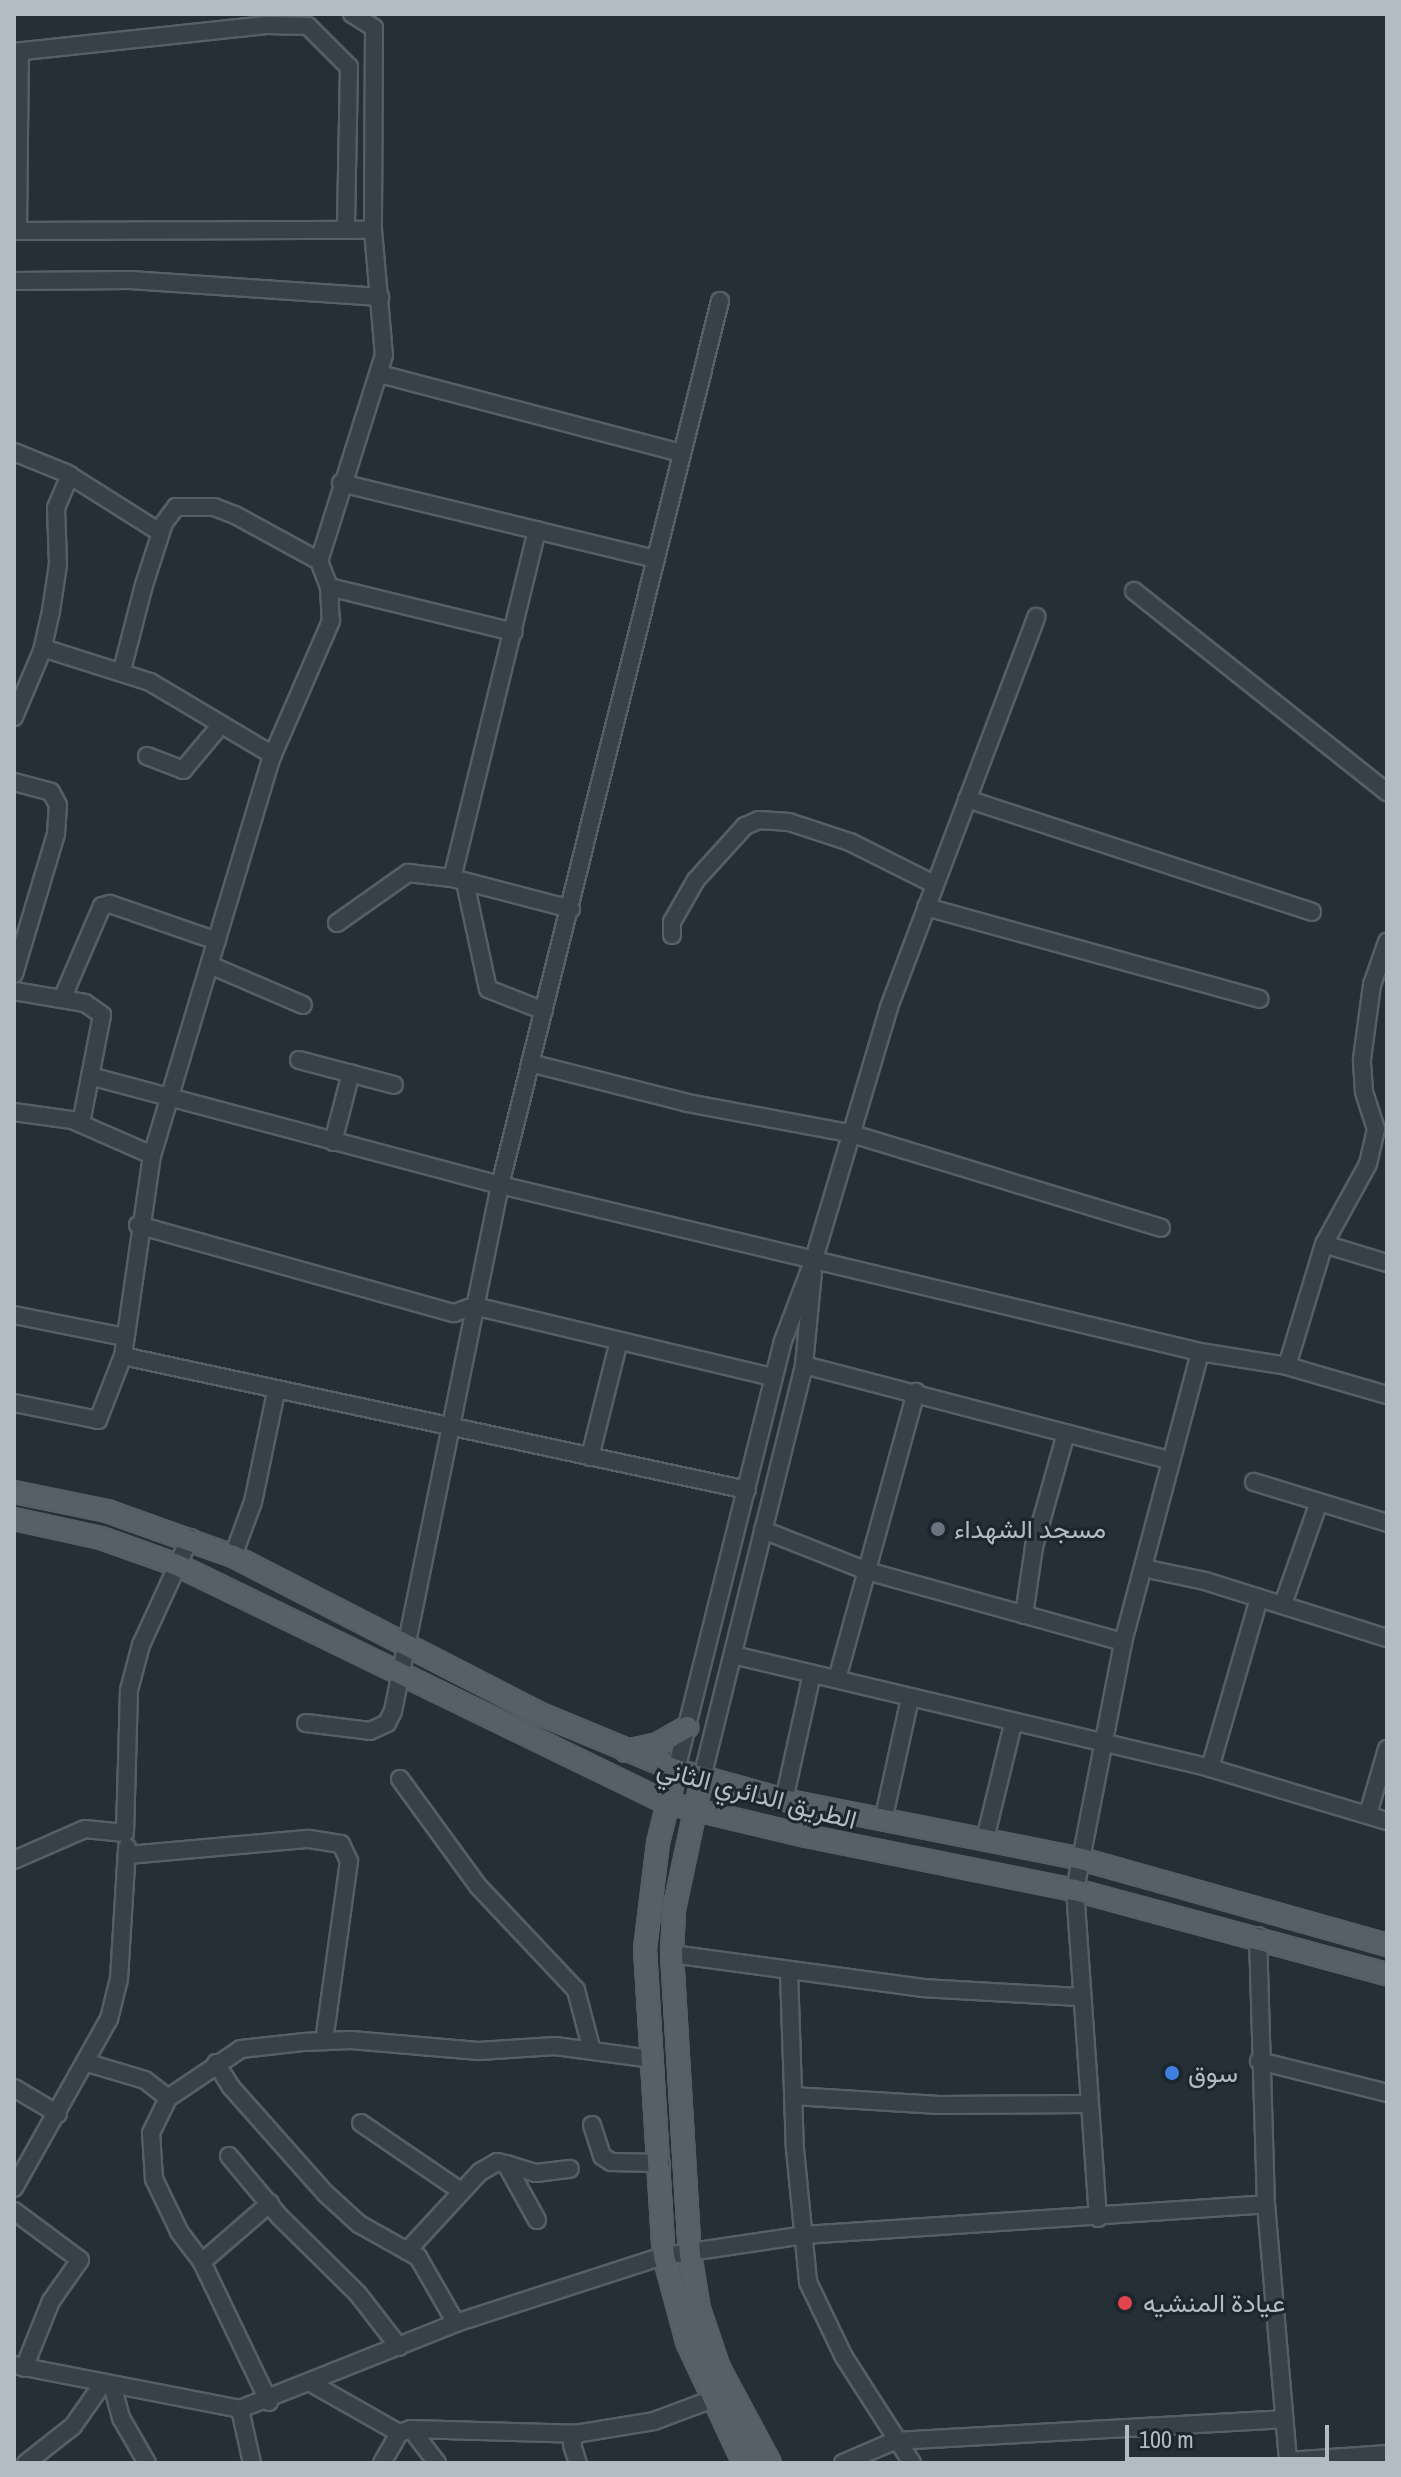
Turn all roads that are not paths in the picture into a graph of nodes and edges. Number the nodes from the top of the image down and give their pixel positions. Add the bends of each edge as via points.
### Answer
1 (352, 14) edge
2 (267, 19) edge
3 (17, 52) edge
4 (346, 230) junction
5 (373, 230) junction
6 (16, 231) edge
7 (14, 281) edge
8 (380, 297) junction
9 (720, 301) dead end
10 (380, 374) junction
11 (14, 452) edge
12 (682, 453) junction
13 (70, 475) junction
14 (341, 483) junction
15 (537, 530) junction
16 (161, 533) junction
17 (656, 559) junction
18 (319, 561) junction
19 (329, 587) junction
20 (1134, 591) dead end
21 (1036, 617) dead end
22 (514, 632) junction
23 (43, 648) junction
24 (122, 670) junction
25 (14, 717) edge
26 (219, 727) junction
27 (273, 755) junction
28 (147, 756) dead end
29 (14, 782) edge
30 (1387, 792) edge
31 (967, 799) junction
32 (458, 880) junction
33 (934, 884) junction
34 (926, 907) junction
35 (571, 909) junction
36 (1312, 912) dead end
37 (22, 916) edge
38 (337, 923) dead end
39 (672, 935) dead end
40 (217, 941) junction
41 (1387, 942) edge
42 (210, 965) junction
43 (14, 974) edge
44 (1380, 987) edge
45 (14, 991) edge
46 (62, 999) junction
47 (1260, 999) dead end
48 (303, 1005) dead end
49 (544, 1011) junction
50 (299, 1060) dead end
51 (530, 1063) junction
52 (351, 1073) junction
53 (90, 1076) junction
54 (394, 1085) dead end
55 (168, 1100) junction
56 (14, 1112) edge
57 (81, 1123) junction
58 (1382, 1130) edge
59 (849, 1133) junction
60 (333, 1142) junction
61 (152, 1155) junction
62 (500, 1185) junction
63 (138, 1225) junction
64 (1161, 1228) dead end
65 (1324, 1244) junction
66 (814, 1259) junction
67 (1387, 1263) edge
68 (474, 1306) junction
69 (14, 1315) edge
70 (124, 1337) junction
71 (619, 1341) junction
72 (1200, 1352) junction
73 (123, 1356) junction
74 (804, 1365) junction
75 (1287, 1366) junction
76 (773, 1377) junction
77 (276, 1392) junction
78 (916, 1392) junction
79 (1387, 1395) edge
80 (14, 1403) edge
81 (447, 1427) junction
82 (1066, 1433) junction
83 (590, 1457) junction
84 (1169, 1460) junction
85 (1254, 1482) dead end
86 (747, 1490) junction
87 (14, 1492) edge
88 (1319, 1502) junction
89 (14, 1519) edge
90 (1387, 1523) edge
91 (763, 1530) junction
92 (190, 1538) junction
93 (233, 1556) junction
94 (177, 1565) junction
95 (1143, 1568) junction
96 (867, 1571) junction
97 (1259, 1598) junction
98 (1283, 1604) junction
99 (1024, 1615) junction
100 (1387, 1638) edge
101 (404, 1639) junction
102 (1123, 1642) junction
103 (733, 1655) junction
104 (399, 1674) junction
105 (812, 1674) junction
106 (837, 1679) junction
107 (910, 1698) junction
108 (306, 1723) dead end
109 (1013, 1724) junction
110 (687, 1727) junction
111 (1105, 1744) junction
112 (1387, 1749) edge
113 (626, 1751) junction
114 (1210, 1768) junction
115 (676, 1770) junction
116 (702, 1778) junction
117 (400, 1779) dead end
118 (784, 1800) junction
119 (667, 1803) junction
120 (694, 1810) junction
121 (1368, 1814) junction
122 (883, 1821) junction
123 (1387, 1821) edge
124 (125, 1833) junction
125 (985, 1839) junction
126 (128, 1855) junction
127 (1078, 1858) junction
128 (15, 1859) edge
129 (1075, 1890) junction
130 (1258, 1936) junction
131 (1387, 1945) edge
132 (672, 1954) junction
133 (789, 1972) junction
134 (1387, 1974) edge
135 (1079, 1997) junction
136 (324, 2041) junction
137 (592, 2051) junction
138 (653, 2059) junction
139 (1259, 2061) junction
140 (88, 2063) junction
141 (216, 2063) junction
142 (14, 2088) edge
143 (1387, 2093) edge
144 (793, 2096) junction
145 (168, 2098) junction
146 (1088, 2104) junction
147 (1387, 2106) edge
148 (58, 2114) junction
149 (361, 2123) dead end
150 (592, 2125) dead end
151 (229, 2156) dead end
152 (661, 2163) junction
153 (506, 2164) junction
154 (570, 2169) dead end
155 (14, 2188) edge
156 (462, 2192) junction
157 (270, 2203) junction
158 (1266, 2204) junction
159 (14, 2211) edge
160 (1098, 2218) junction
161 (537, 2220) dead end
162 (804, 2235) junction
163 (407, 2251) junction
164 (690, 2254) junction
165 (664, 2256) junction
166 (202, 2262) junction
167 (456, 2323) junction
168 (399, 2347) junction
169 (19, 2366) edge
170 (311, 2383) junction
171 (107, 2387) junction
172 (710, 2400) junction
173 (269, 2402) junction
174 (240, 2409) junction
175 (1283, 2419) junction
176 (405, 2431) junction
177 (575, 2434) junction
178 (894, 2441) junction
179 (1387, 2454) edge
180 (1288, 2462) edge
181 (26, 2463) edge
182 (147, 2463) edge
183 (252, 2463) edge
184 (382, 2463) edge
185 (437, 2463) edge
186 (578, 2463) edge
187 (744, 2463) edge
188 (770, 2463) edge
189 (843, 2463) edge
190 (912, 2463) edge

1 - 5 street via 374,28
2 - 3 street
2 - 4 street via 308,26 349,67
3 - 6 street
4 - 5 street
4 - 6 street
5 - 8 street
7 - 8 street via 130,280
8 - 10 street
9 - 12 street
10 - 12 street
10 - 14 street
11 - 13 street
12 - 17 street
13 - 16 street
13 - 23 street via 56,508 58,564
14 - 15 street
14 - 18 street
15 - 17 street
15 - 22 street
16 - 18 street via 176,507 214,507
16 - 24 street
17 - 35 street
18 - 19 street
19 - 22 street
19 - 27 street via 331,621
20 - 30 street
21 - 31 street
22 - 32 street
23 - 24 street
23 - 25 street
24 - 26 street via 171,692
26 - 27 street
26 - 28 street via 183,770
27 - 40 street
29 - 37 street via 51,792 58,801 56,834
31 - 33 street
31 - 36 street
32 - 35 street
32 - 38 street via 408,873
32 - 49 street via 488,989
33 - 34 street
33 - 39 street via 850,842 789,822 759,820 745,826 696,880 672,922
34 - 47 street
34 - 59 street
35 - 49 street
37 - 43 street
40 - 42 street
40 - 46 street via 110,904 102,906
41 - 44 street
42 - 48 street
42 - 55 street
44 - 58 street via 1362,1059 1364,1091
45 - 46 street
46 - 53 street via 91,1005 102,1015
49 - 51 street
50 - 52 street
51 - 59 street via 688,1103
51 - 62 street
52 - 54 street
52 - 60 street
53 - 55 street
53 - 57 street
55 - 60 street
55 - 61 street
56 - 57 street
57 - 61 street
58 - 65 street
59 - 64 street
59 - 66 street
60 - 62 street
61 - 63 street
62 - 66 street
62 - 68 street
63 - 68 street via 454,1313
63 - 70 street
65 - 67 street
65 - 75 street
66 - 72 street
66 - 74 street
66 - 76 street
68 - 71 street
68 - 81 street
69 - 70 street
70 - 73 street
71 - 76 street
71 - 83 street
72 - 75 street
72 - 84 street
73 - 77 street
73 - 80 street via 98,1420
74 - 78 street
74 - 91 street
75 - 79 street
76 - 86 street
77 - 81 street
77 - 93 street via 253,1502
78 - 82 street
78 - 96 street
81 - 83 street
81 - 101 street
82 - 84 street
82 - 99 street via 1034,1547
83 - 86 street
84 - 95 street
85 - 88 street
86 - 110 street
87 - 92 main road, الطريق الدائري الثاني via 107,1511
88 - 90 street
88 - 98 street
89 - 94 main road, الطريق الدائري الثاني via 101,1538
91 - 96 street
91 - 103 street
92 - 93 main road, الطريق الدائري الثاني
92 - 94 street
93 - 101 main road, الطريق الدائري الثاني
94 - 104 main road, الطريق الدائري الثاني
94 - 124 street via 141,1645 129,1690
95 - 97 street
95 - 102 street
96 - 99 street
96 - 106 street
97 - 98 street
97 - 114 street
98 - 100 street
99 - 102 street
101 - 104 street
101 - 113 main road, الطريق الدائري الثاني via 543,1715
102 - 111 street
103 - 105 street
103 - 116 street
104 - 108 street via 393,1711 381,1728
104 - 119 main road, الطريق الدائري الثاني
105 - 106 street
105 - 118 street
106 - 107 street
107 - 109 street
107 - 122 street
109 - 111 street
109 - 125 street
110 - 113 main road via 658,1744
110 - 115 street
111 - 114 street
111 - 127 street
112 - 121 street
113 - 115 main road, الطريق الدائري الثاني
114 - 121 street
115 - 116 main road, الطريق الدائري الثاني
115 - 119 main road
116 - 118 main road, الطريق الدائري الثاني
116 - 120 main road
117 - 137 street via 478,1886 576,1990
118 - 122 main road, الطريق الدائري الثاني
119 - 120 main road, الطريق الدائري الثاني
119 - 138 main road via 645,1949
120 - 129 main road, الطريق الدائري الثاني
120 - 132 main road via 674,1910
121 - 123 street
122 - 125 main road, الطريق الدائري الثاني
124 - 126 street
124 - 128 street via 85,1829
125 - 127 main road, الطريق الدائري الثاني
126 - 136 street via 309,1839 341,1844 349,1861
126 - 140 street via 119,1979 109,2019
127 - 129 street
127 - 131 main road, الطريق الدائري الثاني
129 - 130 main road, الطريق الدائري الثاني
129 - 135 street
130 - 134 main road, الطريق الدائري الثاني
130 - 139 street
132 - 133 street
132 - 164 main road
133 - 135 street via 987,1994
133 - 144 street
135 - 146 street
136 - 137 street via 479,2051 555,2046
136 - 141 street via 256,2045
137 - 138 street
138 - 152 main road
139 - 143 street
139 - 158 street
140 - 145 street via 145,2080
140 - 148 street
141 - 145 street
141 - 163 street via 325,2193 359,2224
142 - 148 street
143 - 147 street
144 - 146 street via 939,2105
144 - 162 street
145 - 166 street via 151,2133 150,2165 170,2215
146 - 160 street
148 - 155 street
149 - 156 street
150 - 152 street via 602,2156 611,2162
151 - 157 street
152 - 165 main road
153 - 154 street via 536,2173
153 - 156 street via 489,2165
153 - 161 street
156 - 163 street
157 - 166 street
157 - 168 street via 358,2294
158 - 160 street
158 - 175 street
159 - 169 street via 80,2260 51,2301
160 - 162 street
162 - 164 street
162 - 178 street via 808,2282 822,2315
163 - 167 street via 435,2280
164 - 165 street
164 - 188 main road via 699,2309 719,2368
165 - 167 street
165 - 172 main road via 687,2342
166 - 173 street
167 - 168 street
168 - 170 street
169 - 171 street
170 - 173 street
170 - 176 street
171 - 174 street
171 - 181 street via 73,2426
171 - 182 street
172 - 177 street via 654,2421
172 - 187 main road
173 - 174 street
174 - 183 street
175 - 178 street
175 - 180 street
176 - 177 street
176 - 184 street
176 - 185 street
177 - 186 street via 572,2445
178 - 189 street
178 - 190 street
179 - 180 street

